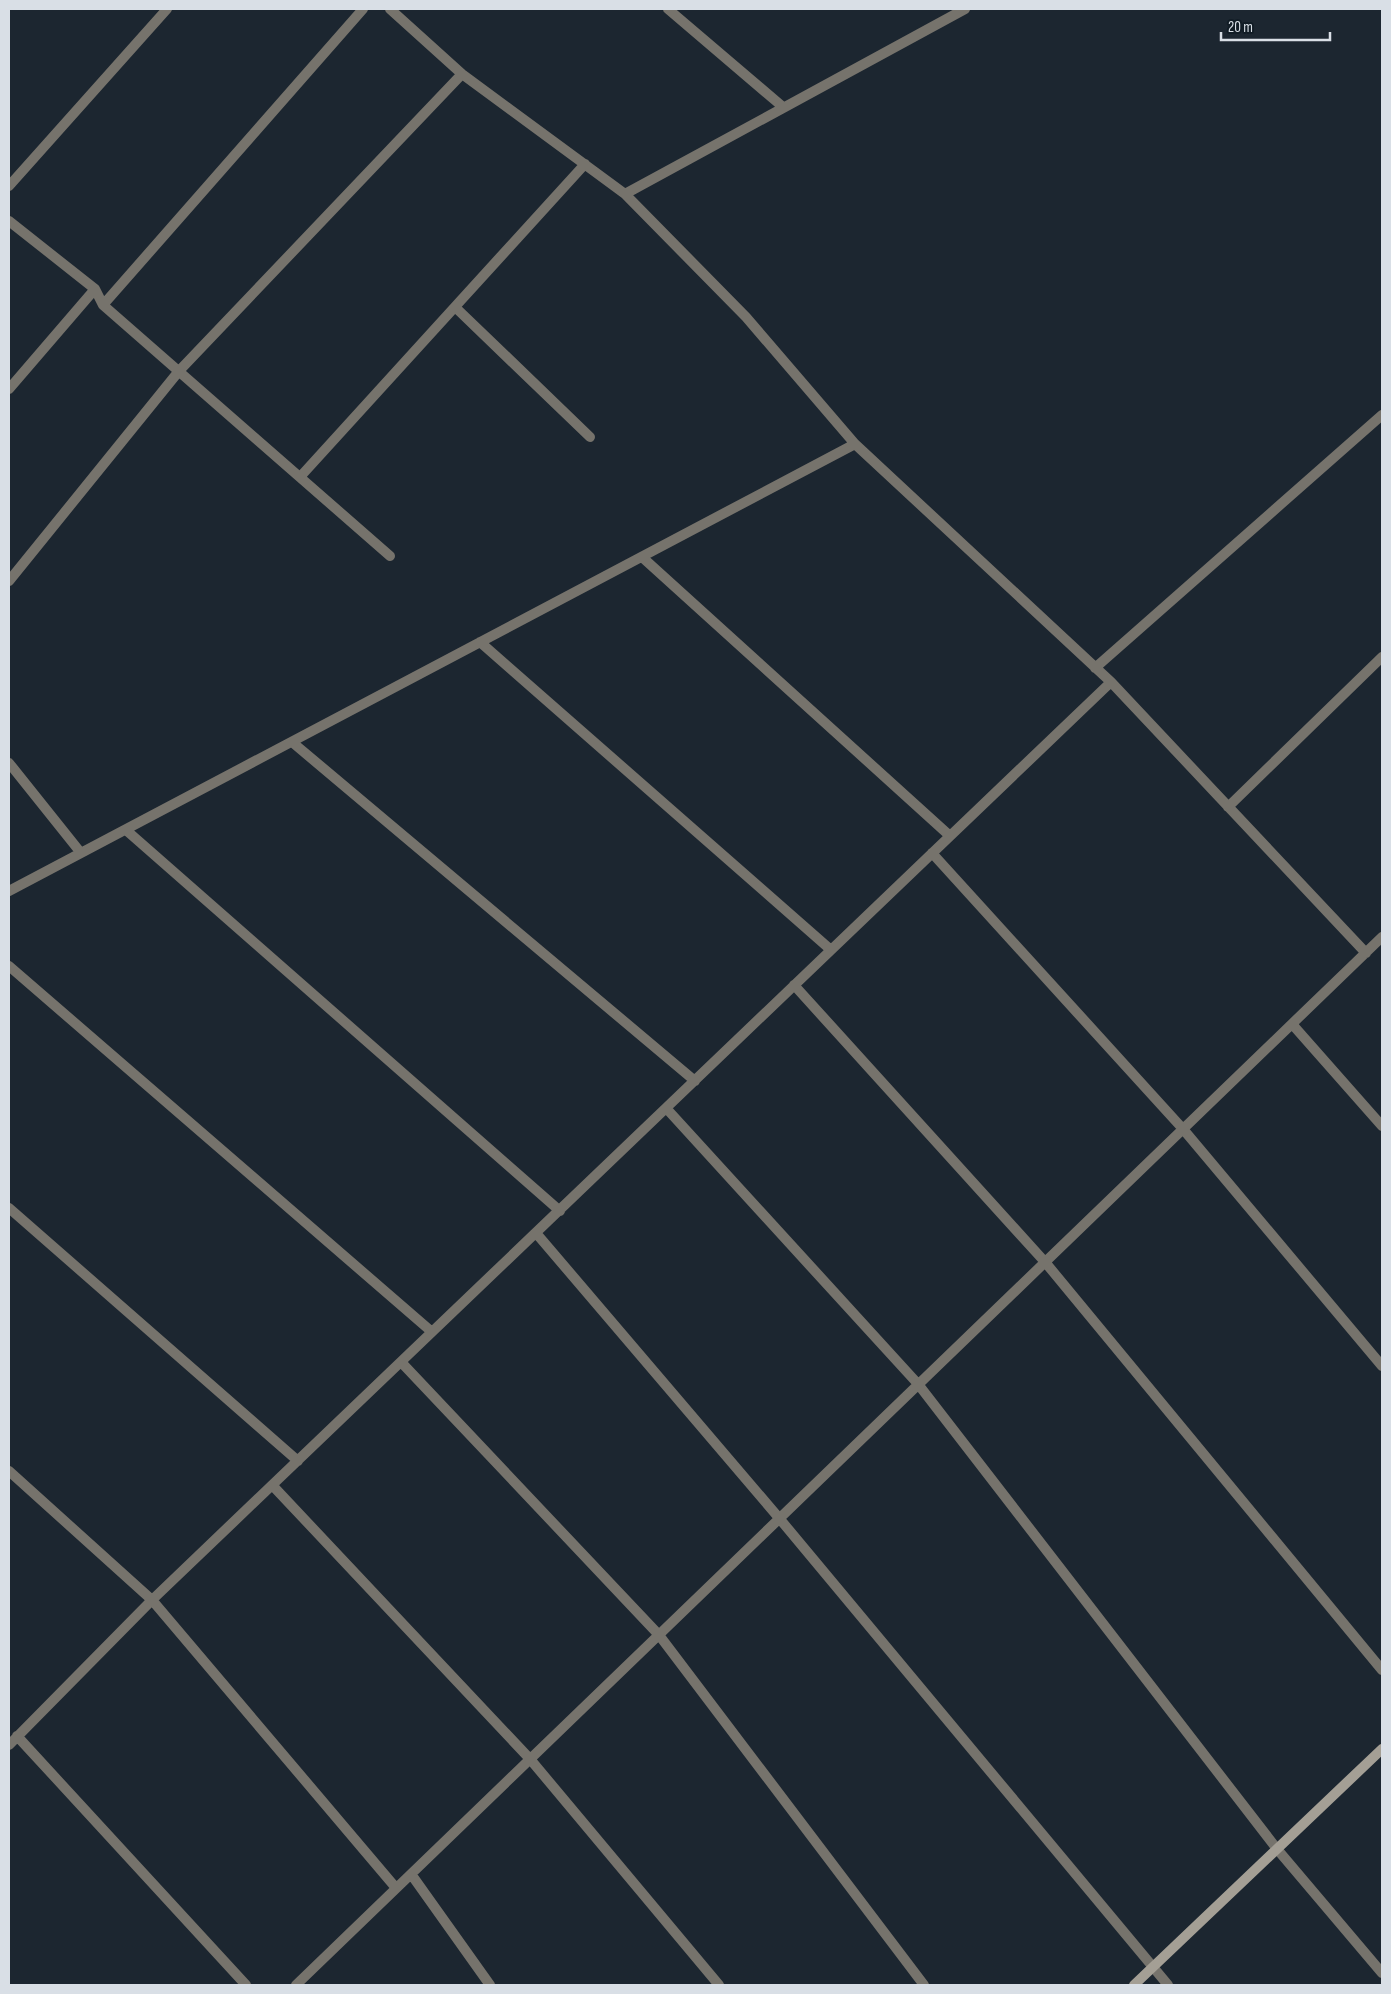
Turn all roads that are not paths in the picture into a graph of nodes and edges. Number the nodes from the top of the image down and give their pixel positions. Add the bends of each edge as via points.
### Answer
1 (167, 9) edge
2 (363, 9) edge
3 (390, 9) edge
4 (668, 9) edge
5 (965, 9) edge
6 (952, 12) edge
7 (462, 74) junction
8 (783, 107) junction
9 (585, 164) junction
10 (9, 186) edge
11 (625, 194) junction
12 (9, 221) edge
13 (95, 289) junction
14 (103, 304) junction
15 (455, 307) junction
16 (179, 371) junction
17 (9, 389) edge
18 (1382, 415) edge
19 (590, 436) dead end
20 (855, 444) junction
21 (300, 477) junction
22 (390, 556) dead end
23 (642, 557) junction
24 (9, 581) edge
25 (480, 642) junction
26 (1382, 657) edge
27 (1095, 668) junction
28 (1111, 682) junction
29 (292, 742) junction
30 (9, 763) edge
31 (1228, 807) junction
32 (126, 830) junction
33 (950, 836) junction
34 (81, 853) junction
35 (932, 853) junction
36 (9, 891) edge
37 (1382, 936) edge
38 (831, 950) junction
39 (1366, 953) junction
40 (9, 966) edge
41 (794, 985) junction
42 (1292, 1024) junction
43 (695, 1081) junction
44 (666, 1108) junction
45 (1382, 1126) edge
46 (1183, 1129) junction
47 (9, 1208) edge
48 (560, 1211) junction
49 (536, 1233) junction
50 (1045, 1262) junction
51 (432, 1332) junction
52 (401, 1362) junction
53 (1382, 1366) edge
54 (918, 1384) junction
55 (298, 1461) junction
56 (9, 1471) edge
57 (273, 1486) junction
58 (779, 1518) junction
59 (152, 1600) junction
60 (658, 1635) junction
61 (1382, 1670) edge
62 (17, 1736) junction
63 (9, 1745) edge
64 (1382, 1749) edge
65 (530, 1759) junction
66 (1277, 1849) junction
67 (411, 1874) junction
68 (396, 1888) junction
69 (1153, 1967) junction
70 (1382, 1973) edge
71 (246, 1985) edge
72 (296, 1985) edge
73 (490, 1985) edge
74 (719, 1985) edge
75 (924, 1985) edge
76 (1134, 1985) edge
77 (1168, 1985) edge

1 - 10 street
2 - 14 street
3 - 7 street
4 - 8 street
5 - 6 street
6 - 8 street
7 - 9 street
7 - 16 street
8 - 11 street
9 - 11 street
9 - 15 street
11 - 20 street via 746,317
12 - 13 street
13 - 14 street
13 - 17 street
14 - 16 street
15 - 19 street
15 - 21 street
16 - 21 street
16 - 24 street
18 - 27 street
20 - 23 street
20 - 27 street
21 - 22 street
23 - 25 street
23 - 33 street
25 - 29 street
25 - 38 street
26 - 31 street
27 - 28 street
28 - 31 street
28 - 33 street
29 - 32 street
29 - 43 street
30 - 34 street
31 - 39 street
32 - 34 street
32 - 48 street
33 - 35 street
34 - 36 street
35 - 38 street
35 - 46 street
37 - 39 street
38 - 41 street
39 - 42 street
40 - 51 street
41 - 43 street
41 - 50 street
42 - 45 street
42 - 46 street
43 - 44 street
44 - 48 street
44 - 54 street
46 - 50 street
46 - 53 street
47 - 55 street
48 - 49 street
49 - 51 street
49 - 58 street
50 - 54 street
50 - 61 street
51 - 52 street
52 - 55 street
52 - 60 street
54 - 58 street
54 - 66 street
55 - 57 street
56 - 59 street
57 - 59 street
57 - 65 street
58 - 60 street
58 - 69 street
59 - 62 street
59 - 68 street
60 - 65 street
60 - 75 street
62 - 63 street
62 - 71 street
64 - 66 street
65 - 67 street
65 - 74 street
66 - 69 street
66 - 70 street
67 - 68 street
67 - 73 street
68 - 72 street
69 - 76 street
69 - 77 street

